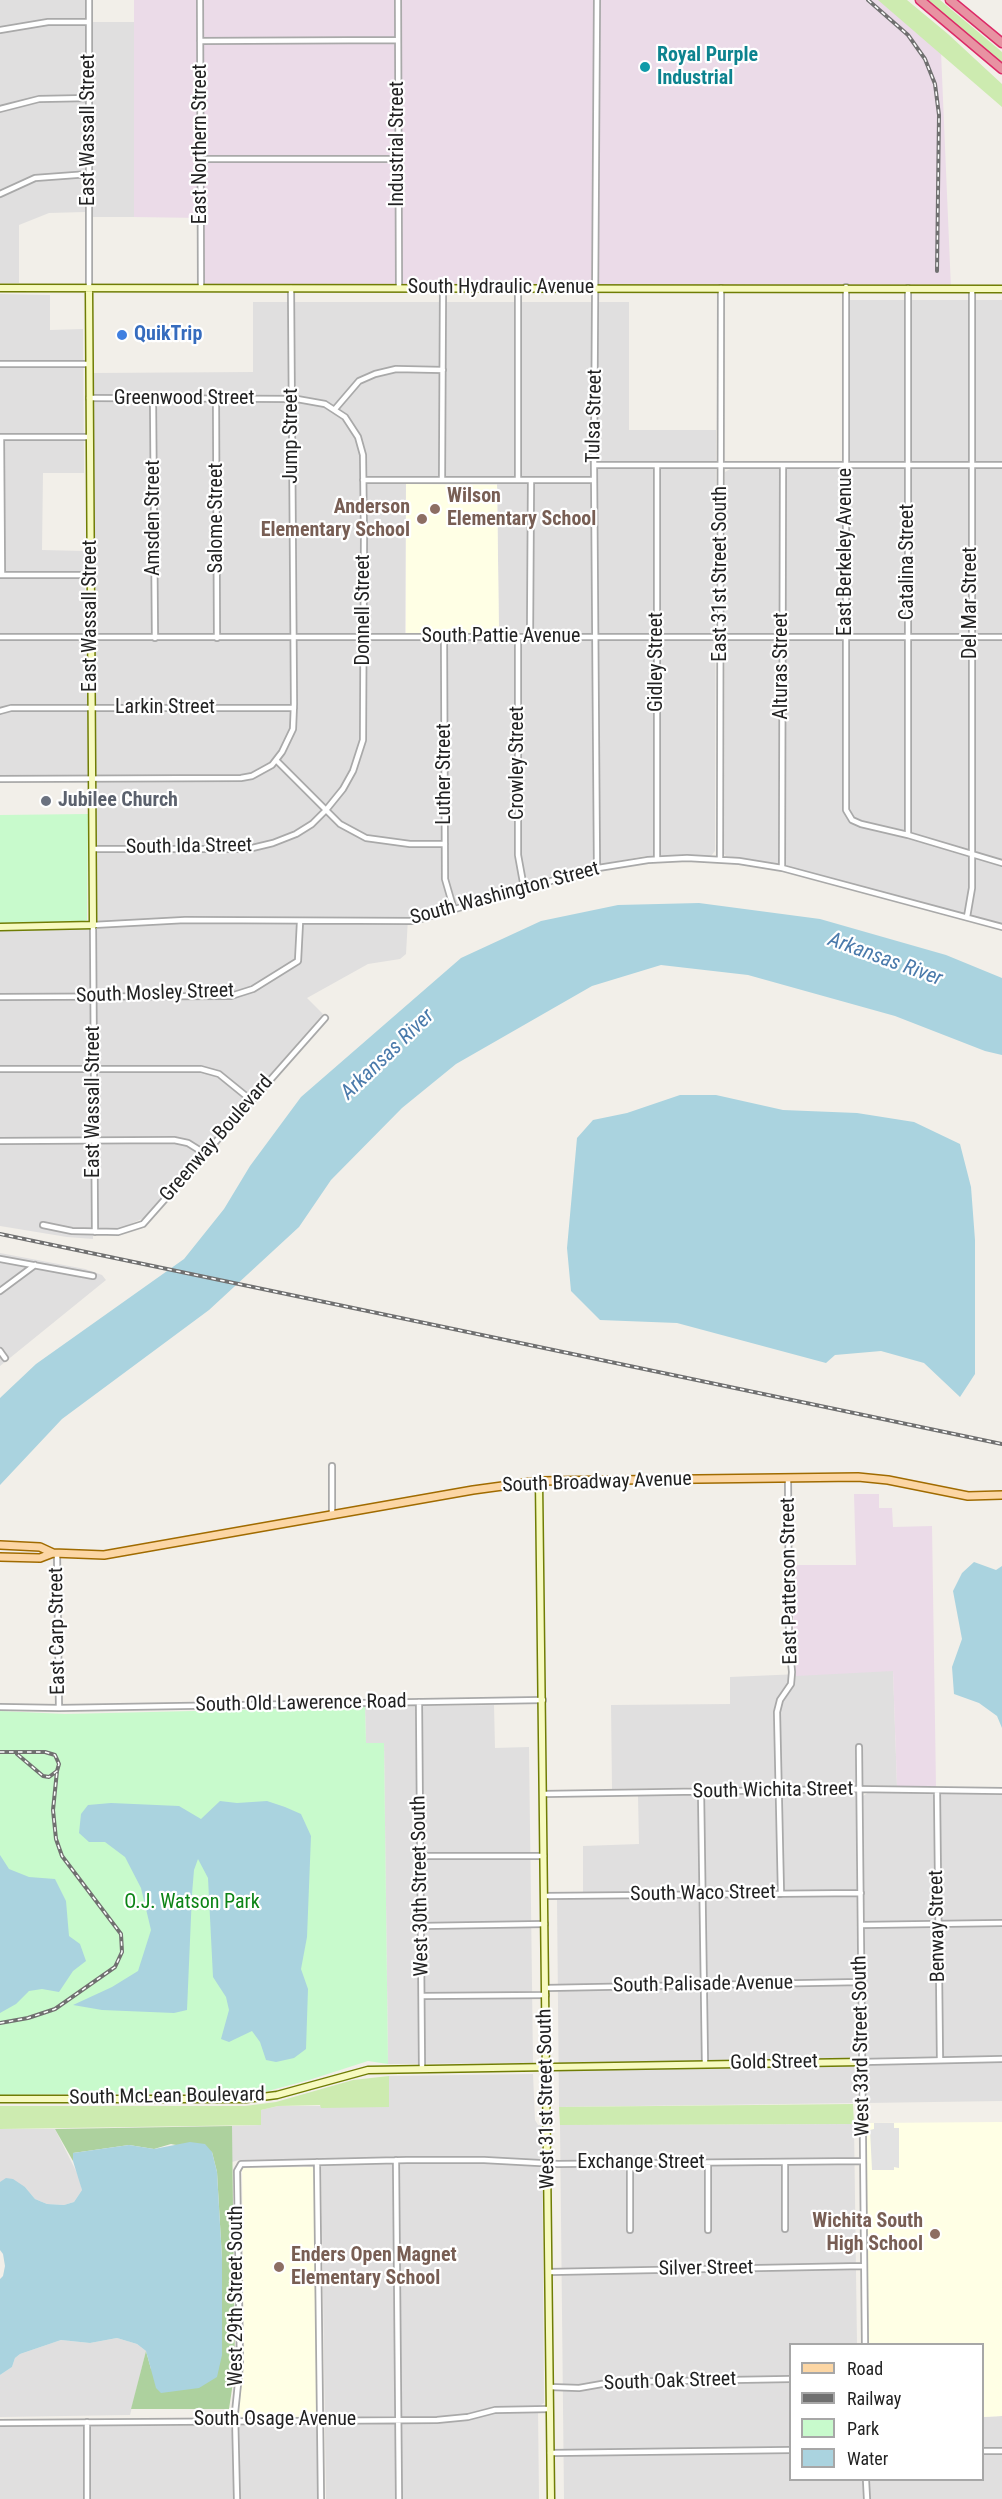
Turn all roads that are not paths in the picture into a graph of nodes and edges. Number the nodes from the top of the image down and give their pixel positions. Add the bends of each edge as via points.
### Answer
1 (89, 0) edge
2 (200, 0) edge
3 (398, 0) edge
4 (597, 0) edge
5 (920, 0) edge
6 (950, 0) edge
7 (89, 22) junction
8 (0, 30) edge
9 (398, 40) junction
10 (200, 41) junction
11 (1002, 43) edge
12 (1002, 71) edge
13 (89, 98) junction
14 (0, 109) edge
15 (201, 159) junction
16 (398, 159) junction
17 (89, 174) junction
18 (0, 194) edge
19 (846, 287) junction
20 (0, 288) edge
21 (201, 288) junction
22 (291, 288) junction
23 (399, 288) junction
24 (442, 288) junction
25 (518, 288) junction
26 (721, 288) junction
27 (909, 288) junction
28 (89, 289) junction
29 (597, 289) junction
30 (972, 289) junction
31 (1002, 289) edge
32 (0, 364) edge
33 (89, 364) junction
34 (443, 370) junction
35 (89, 398) junction
36 (153, 399) junction
37 (216, 399) junction
38 (292, 399) junction
39 (335, 409) junction
40 (0, 437) edge
41 (90, 437) junction
42 (594, 465) junction
43 (657, 465) junction
44 (721, 465) junction
45 (783, 465) junction
46 (846, 465) junction
47 (909, 465) junction
48 (972, 465) junction
49 (1002, 465) edge
50 (363, 480) junction
51 (442, 480) junction
52 (518, 480) junction
53 (531, 480) junction
54 (594, 480) junction
55 (1, 575) edge
56 (90, 575) junction
57 (0, 637) edge
58 (444, 637) junction
59 (518, 637) junction
60 (530, 637) junction
61 (594, 637) junction
62 (657, 637) junction
63 (720, 637) junction
64 (782, 637) junction
65 (846, 637) junction
66 (908, 637) junction
67 (971, 637) junction
68 (1002, 637) edge
69 (91, 638) junction
70 (155, 638) junction
71 (217, 638) junction
72 (293, 638) junction
73 (363, 638) junction
74 (92, 708) junction
75 (294, 708) junction
76 (0, 711) edge
77 (277, 761) junction
78 (92, 778) junction
79 (0, 779) edge
80 (326, 810) junction
81 (908, 835) junction
82 (445, 844) junction
83 (93, 849) junction
84 (971, 855) junction
85 (657, 859) junction
86 (720, 860) junction
87 (1002, 863) edge
88 (597, 868) junction
89 (782, 868) junction
90 (524, 888) junction
91 (454, 910) junction
92 (967, 917) junction
93 (300, 922) junction
94 (93, 925) junction
95 (0, 927) edge
96 (1002, 927) edge
97 (0, 997) edge
98 (94, 997) junction
99 (324, 1018) dead end
100 (0, 1069) edge
101 (94, 1069) junction
102 (251, 1100) junction
103 (94, 1140) junction
104 (0, 1141) edge
105 (204, 1153) junction
106 (43, 1225) dead end
107 (95, 1232) junction
108 (0, 1259) edge
109 (35, 1265) junction
110 (93, 1276) dead end
111 (0, 1291) edge
112 (0, 1352) edge
113 (5, 1358) dead end
114 (332, 1466) dead end
115 (788, 1478) junction
116 (539, 1481) junction
117 (1002, 1495) edge
118 (332, 1515) junction
119 (0, 1545) edge
120 (55, 1553) junction
121 (1, 1557) edge
122 (543, 1700) junction
123 (419, 1702) junction
124 (0, 1707) edge
125 (59, 1708) junction
126 (860, 1747) dead end
127 (860, 1789) junction
128 (779, 1790) junction
129 (700, 1791) junction
130 (936, 1791) junction
131 (1002, 1791) edge
132 (544, 1794) junction
133 (420, 1856) junction
134 (544, 1856) junction
135 (861, 1893) junction
136 (702, 1894) junction
137 (781, 1894) junction
138 (545, 1896) junction
139 (1002, 1923) edge
140 (545, 1924) junction
141 (938, 1924) junction
142 (861, 1925) junction
143 (421, 1926) junction
144 (861, 1982) junction
145 (705, 1985) junction
146 (546, 1991) junction
147 (422, 1996) junction
148 (1002, 2059) edge
149 (940, 2060) junction
150 (862, 2061) junction
151 (705, 2064) junction
152 (546, 2067) junction
153 (423, 2069) junction
154 (0, 2099) edge
155 (396, 2160) junction
156 (863, 2161) junction
157 (317, 2162) junction
158 (547, 2162) junction
159 (785, 2162) junction
160 (708, 2163) junction
161 (630, 2164) junction
162 (239, 2165) joint
163 (785, 2229) dead end
164 (630, 2230) dead end
165 (708, 2230) dead end
166 (864, 2266) junction
167 (549, 2272) junction
168 (865, 2343) edge
169 (789, 2379) edge
170 (550, 2387) junction
171 (550, 2409) junction
172 (235, 2420) junction
173 (320, 2420) junction
174 (398, 2420) junction
175 (87, 2422) junction
176 (0, 2423) edge
177 (789, 2450) edge
178 (984, 2451) edge
179 (1002, 2451) edge
180 (550, 2453) junction
181 (866, 2481) edge
182 (87, 2499) edge
183 (237, 2499) edge
184 (321, 2499) edge
185 (399, 2499) edge
186 (551, 2499) edge
187 (867, 2499) edge

1 - 7 street, East Wassall Street
2 - 10 street, East Northern Street
3 - 9 street, Industrial Street
4 - 29 street, Tulsa Street
5 - 12 highway
6 - 11 highway
7 - 8 street via 48,22
7 - 13 street, East Wassall Street
9 - 10 street
9 - 16 street, Industrial Street
10 - 15 street, East Northern Street
13 - 14 street via 39,99
13 - 17 street, East Wassall Street
15 - 16 street
15 - 21 street, East Northern Street
16 - 23 street, Industrial Street
17 - 18 street via 34,178
17 - 28 street, East Wassall Street
19 - 26 street, South Hydraulic Avenue
19 - 27 street, South Hydraulic Avenue
19 - 46 street, East Berkeley Avenue
20 - 28 street, South Hydraulic Avenue
21 - 22 street, South Hydraulic Avenue
21 - 28 street, South Hydraulic Avenue
22 - 23 street, South Hydraulic Avenue
22 - 38 street, Jump Street
23 - 24 street, South Hydraulic Avenue
24 - 25 street, South Hydraulic Avenue
24 - 34 street
25 - 29 street, South Hydraulic Avenue
25 - 52 street
26 - 29 street, South Hydraulic Avenue
26 - 44 street, East 31st Street South
27 - 30 street, South Hydraulic Avenue
27 - 47 street, Catalina Street
28 - 33 street, East Wassall Street
29 - 42 street, Tulsa Street
30 - 31 street, South Hydraulic Avenue
30 - 48 street, Del Mar Street
32 - 33 street
33 - 35 street, East Wassall Street
34 - 39 street via 396,369 375,374 359,381
34 - 51 street
35 - 36 street, Greenwood Street
35 - 41 street, East Wassall Street
36 - 37 street, Greenwood Street
36 - 70 street, Amsden Street
37 - 38 street, Greenwood Street
37 - 71 street, Salome Street
38 - 39 street, Greenwood Street
38 - 72 street, Jump Street
39 - 50 street, Donnell Street via 350,422 358,437
40 - 41 street
40 - 55 street
41 - 56 street, East Wassall Street
42 - 43 street
42 - 54 street, Tulsa Street
43 - 44 street
43 - 62 street, Gidley Street
44 - 45 street
44 - 63 street, East 31st Street South
45 - 46 street
45 - 64 street, Alturas Street
46 - 47 street
46 - 65 street, East Berkeley Avenue
47 - 48 street
47 - 66 street, Catalina Street
48 - 49 street
48 - 67 street, Del Mar Street
50 - 51 street
50 - 73 street, Donnell Street
51 - 52 street
52 - 53 street
53 - 54 street
53 - 60 street
54 - 61 street, Tulsa Street
55 - 56 street
56 - 69 street, East Wassall Street
57 - 69 street, South Pattie Avenue
58 - 59 street, South Pattie Avenue
58 - 73 street, South Pattie Avenue
58 - 82 street, Luther Street
59 - 60 street, South Pattie Avenue
59 - 90 street, Crowley Street via 518,855
60 - 61 street, South Pattie Avenue
61 - 62 street, South Pattie Avenue
61 - 88 street, Tulsa Street
62 - 63 street, South Pattie Avenue
62 - 85 street, Gidley Street
63 - 64 street, South Pattie Avenue
63 - 86 street, East 31st Street South
64 - 65 street, South Pattie Avenue
64 - 89 street, Alturas Street
65 - 66 street, South Pattie Avenue
65 - 81 street, East Berkeley Avenue via 846,806 850,816 861,824
66 - 67 street, South Pattie Avenue
66 - 81 street, Catalina Street
67 - 68 street, South Pattie Avenue
67 - 84 street, Del Mar Street
69 - 70 street, South Pattie Avenue
69 - 74 street, East Wassall Street
70 - 71 street, South Pattie Avenue
71 - 72 street, South Pattie Avenue
72 - 73 street, South Pattie Avenue
72 - 75 street, Jump Street
73 - 80 street, Donnell Street via 361,749 343,789
74 - 75 street, Larkin Street
74 - 76 street, Larkin Street
74 - 78 street, East Wassall Street
75 - 77 street, Jump Street via 291,735
77 - 78 street via 241,778
77 - 80 street
78 - 79 street
78 - 83 street, East Wassall Street
80 - 82 street via 340,824 366,838
80 - 83 street, South Ida Street via 296,834 248,849
81 - 84 street
82 - 91 street, Luther Street via 445,879
83 - 94 street, East Wassall Street
84 - 87 street
84 - 92 street, Del Mar Street
85 - 86 street, South Washington Street
85 - 88 street, South Washington Street
86 - 89 street, South Washington Street
88 - 90 street, South Washington Street
89 - 92 street, South Washington Street
90 - 91 street, South Washington Street
91 - 93 street, South Washington Street via 414,921
92 - 96 street, South Washington Street
93 - 94 street, South Washington Street via 185,920
93 - 98 street, South Mosley Street via 298,961 253,989 231,996
94 - 95 street, South Washington Street
94 - 98 street, East Wassall Street
97 - 98 street, South Mosley Street
98 - 101 street, East Wassall Street
99 - 102 street, Greenway Boulevard
100 - 101 street
101 - 102 street via 201,1069 219,1074
101 - 103 street, East Wassall Street
102 - 105 street, Greenway Boulevard
103 - 104 street
103 - 105 street via 174,1140
103 - 107 street, East Wassall Street
105 - 107 street, Greenway Boulevard via 143,1224 118,1232
106 - 107 street, Greenway Boulevard via 72,1232
108 - 109 street
109 - 110 street
109 - 111 street
112 - 113 street
114 - 118 street
115 - 116 main road, South Broadway Avenue
115 - 117 main road, South Broadway Avenue via 877,1478 968,1496
115 - 128 street, East Patterson Street via 791,1684 777,1712
116 - 118 main road, South Broadway Avenue
116 - 122 street
118 - 120 main road, South Broadway Avenue via 104,1555
119 - 120 main road, South Broadway Avenue via 40,1547
120 - 121 main road, South Broadway Avenue via 40,1558
120 - 125 street, East Carp Street
122 - 123 street, South Old Lawerence Road
122 - 132 street, West 31st Street South
123 - 125 street, South Old Lawerence Road
123 - 133 street, West 30th Street South
124 - 125 street, South Old Lawerence Road
126 - 127 street, West 33rd Street South
127 - 128 street, South Wichita Street
127 - 130 street, South Wichita Street
127 - 135 street, West 33rd Street South
128 - 129 street, South Wichita Street
128 - 137 street
129 - 132 street, South Wichita Street
129 - 136 street
130 - 131 street, South Wichita Street
130 - 141 street, Benway Street
132 - 134 street, West 31st Street South
133 - 134 street
133 - 143 street, West 30th Street South
134 - 138 street, West 31st Street South
135 - 137 street, South Waco Street
135 - 142 street, West 33rd Street South
136 - 137 street, South Waco Street
136 - 138 street, South Waco Street
136 - 145 street
138 - 140 street, West 31st Street South
139 - 141 street
140 - 143 street
140 - 146 street, West 31st Street South
141 - 142 street
141 - 149 street, Benway Street
142 - 144 street, West 33rd Street South
143 - 147 street, West 30th Street South
144 - 145 street, South Palisade Avenue
144 - 150 street, West 33rd Street South
145 - 146 street, South Palisade Avenue
145 - 151 street
146 - 147 street, South Palisade Avenue
146 - 152 street, West 31st Street South
147 - 153 street, West 30th Street South
148 - 149 street, Gold Street
149 - 150 street, Gold Street
150 - 151 street, Gold Street
150 - 156 street, West 33rd Street South
151 - 152 street, Gold Street
152 - 153 street, South McLean Boulevard
152 - 158 street, West 31st Street South
153 - 154 street, South McLean Boulevard via 368,2070 277,2095 246,2099
155 - 157 street, Exchange Street
155 - 158 street, Exchange Street
155 - 174 street
156 - 159 street, Exchange Street
156 - 166 street, West 33rd Street South
157 - 162 street, Exchange Street
157 - 173 street
158 - 161 street, Exchange Street
158 - 167 street, West 31st Street South
159 - 160 street, Exchange Street
159 - 163 street
160 - 161 street, Exchange Street
160 - 165 street
161 - 164 street
162 - 172 street, West 29th Street South via 240,2364
166 - 167 street, Silver Street
166 - 168 street, West 33rd Street South
167 - 170 street, West 31st Street South
169 - 170 street, South Oak Street
170 - 171 street, West 31st Street South
171 - 174 street, South Osage Avenue
171 - 180 street, West 31st Street South
172 - 173 street, South Osage Avenue
172 - 175 street, South Osage Avenue
172 - 183 street, West 29th Street South
173 - 174 street, South Osage Avenue
173 - 184 street
174 - 185 street
175 - 176 street, South Osage Avenue
175 - 182 street
177 - 180 street
178 - 179 street
180 - 186 street, West 31st Street South
181 - 187 street

